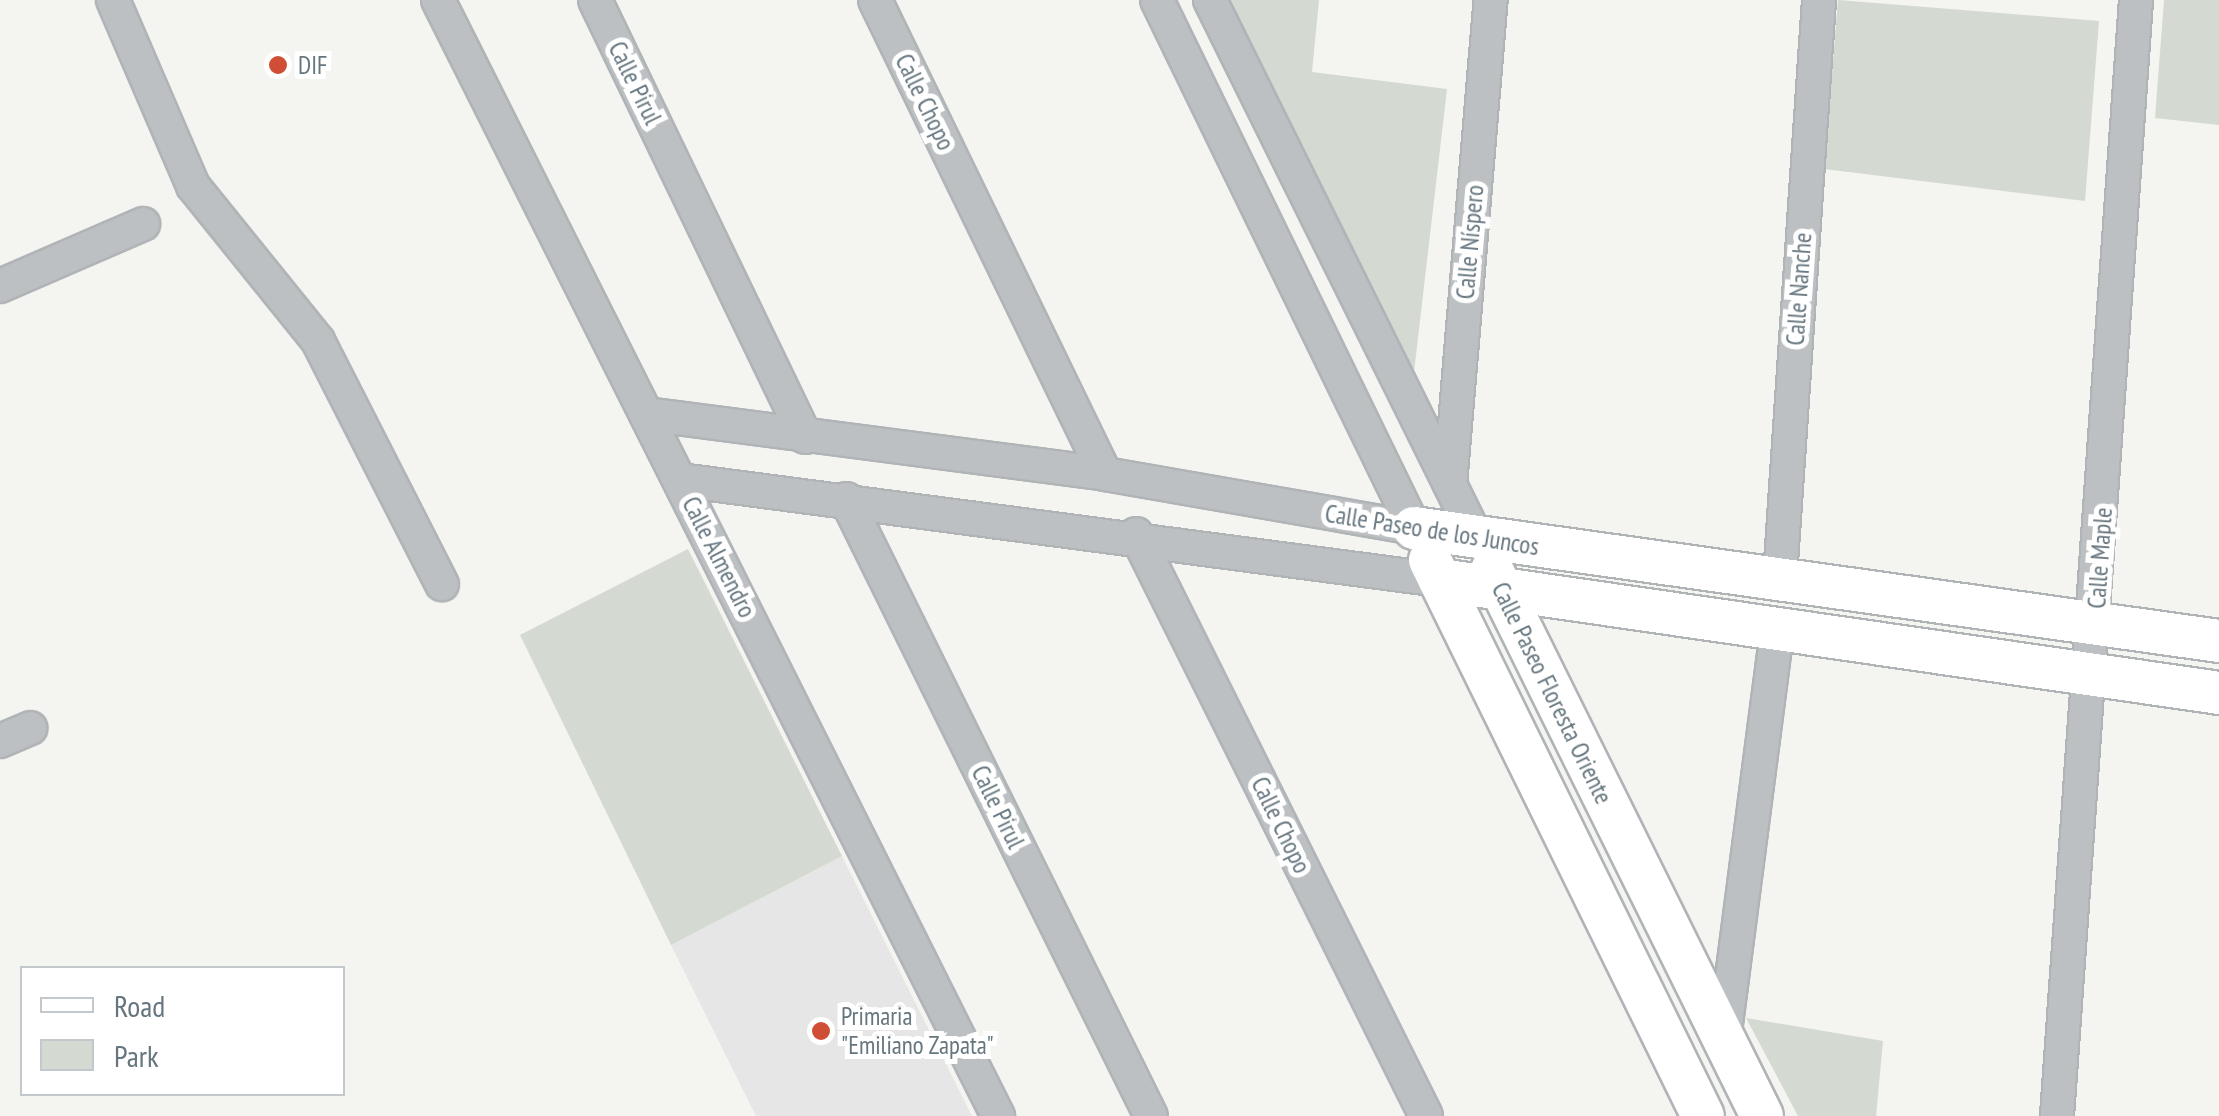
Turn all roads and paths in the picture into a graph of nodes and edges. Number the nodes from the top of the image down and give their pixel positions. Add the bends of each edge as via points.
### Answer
1 (113, 0) edge
2 (438, 0) edge
3 (595, 0) edge
4 (875, 0) edge
5 (1157, 0) edge
6 (1210, 0) edge
7 (1490, 0) edge
8 (1819, 0) edge
9 (2136, 0) edge
10 (143, 224) dead end
11 (0, 286) edge
12 (646, 414) junction
13 (805, 437) junction
14 (1104, 474) junction
15 (680, 480) junction
16 (1450, 485) junction
17 (846, 499) junction
18 (1414, 528) junction
19 (1136, 534) junction
20 (1478, 542) junction
21 (1780, 578) junction
22 (1440, 580) junction
23 (442, 584) dead end
24 (1501, 588) junction
25 (2096, 623) junction
26 (1776, 633) junction
27 (2219, 640) edge
28 (2090, 674) junction
29 (2219, 693) edge
30 (1724, 1039) junction
31 (998, 1116) edge
32 (1151, 1116) edge
33 (1426, 1116) edge
34 (1703, 1116) edge
35 (1762, 1116) edge
36 (2058, 1116) edge

1 - 23 street via 193,186 318,342
2 - 12 street, Calle Almendro
3 - 13 street, Calle Pirul
4 - 14 street, Calle Chopo
5 - 18 street, Calle Paseo Floresta Oriente
6 - 16 street, Calle Paseo Floresta Oriente
7 - 16 street, Calle Níspero
8 - 21 street, Calle Nanche
9 - 25 street, Calle Maple
10 - 11 street
12 - 13 street, Calle Paseo de los Juncos
12 - 15 street, Calle Almendro
13 - 14 street, Calle Paseo de los Juncos
14 - 18 street, Calle Paseo de los Juncos
15 - 17 street, Calle Paseo de los Juncos
15 - 31 street, Calle Almendro
16 - 20 street, Calle Paseo Floresta Oriente
17 - 19 street, Calle Paseo de los Juncos
17 - 32 street, Calle Pirul
18 - 20 main road, Calle Paseo de los Juncos
18 - 22 main road, Calle Paseo Floresta Oriente
19 - 22 street, Calle Paseo de los Juncos
19 - 33 street, Calle Chopo
20 - 21 main road, Calle Paseo de los Juncos
20 - 24 main road, Calle Paseo Floresta Oriente
21 - 25 main road, Calle Paseo de los Juncos
22 - 24 main road, Calle Paseo de los Juncos
22 - 34 main road, Calle Paseo Floresta Oriente
24 - 26 main road, Calle Paseo de los Juncos
24 - 30 main road, Calle Paseo Floresta Oriente
25 - 27 main road, Calle Paseo de los Juncos
25 - 28 street, Calle Maple
26 - 28 main road, Calle Paseo de los Juncos
26 - 30 street
28 - 29 main road, Calle Paseo de los Juncos
28 - 36 street, Calle Maple
30 - 35 main road, Calle Paseo Floresta Oriente

